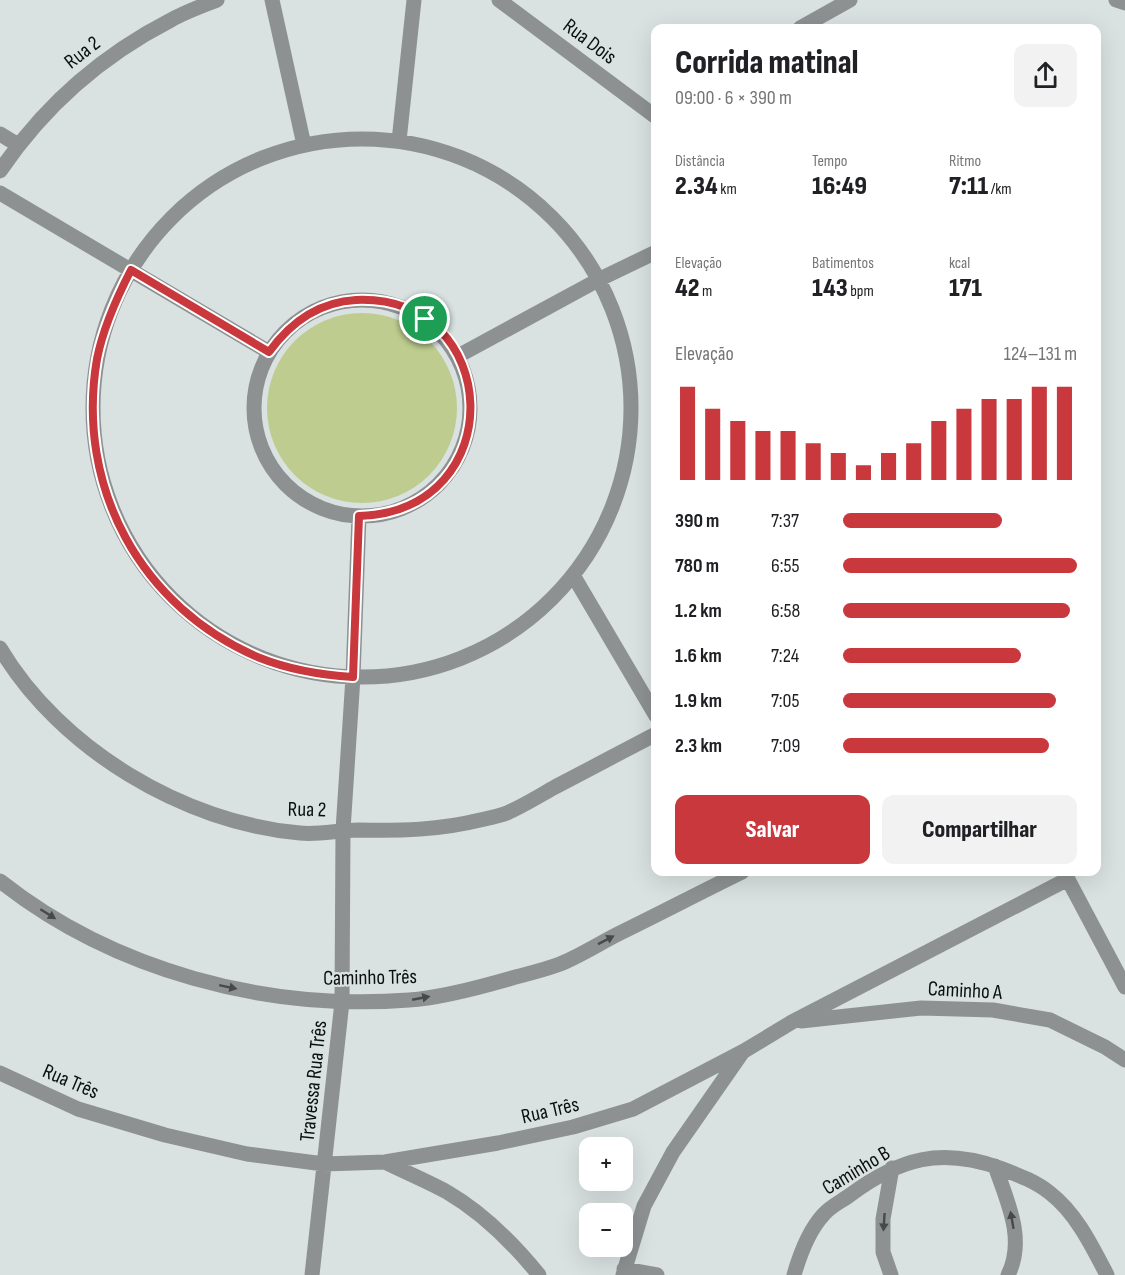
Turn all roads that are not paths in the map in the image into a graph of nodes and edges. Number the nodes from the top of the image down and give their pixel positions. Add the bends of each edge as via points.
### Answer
1 (218, 0) edge
2 (272, 0) edge
3 (414, 0) edge
4 (850, 0) edge
5 (1116, 0) edge
6 (508, 3) edge
7 (1125, 3) edge
8 (807, 24) edge
9 (651, 112) edge
10 (0, 134) edge
11 (399, 141) junction
12 (18, 145) junction
13 (304, 145) junction
14 (0, 171) edge
15 (0, 193) edge
16 (651, 254) edge
17 (131, 270) junction
18 (600, 279) junction
19 (269, 352) junction
20 (458, 356) junction
21 (359, 516) junction
22 (573, 575) junction
23 (0, 648) edge
24 (353, 677) junction
25 (651, 708) edge
26 (651, 737) edge
27 (343, 830) junction
28 (734, 876) edge
29 (1064, 876) edge
30 (1067, 876) edge
31 (0, 881) edge
32 (1125, 987) edge
33 (342, 1002) junction
34 (792, 1022) junction
35 (744, 1050) junction
36 (1125, 1060) edge
37 (0, 1073) edge
38 (385, 1162) junction
39 (324, 1164) junction
40 (994, 1166) junction
41 (892, 1168) junction
42 (623, 1272) edge
43 (312, 1275) edge
44 (539, 1275) edge
45 (657, 1275) edge
46 (794, 1275) edge
47 (891, 1275) edge
48 (1008, 1275) edge
49 (1107, 1275) edge

1 - 12 street, Rua 2 via 172,19 87,73 50,107
2 - 13 street
3 - 11 street
4 - 8 street
5 - 7 street
6 - 9 street, Rua Dois
10 - 12 street
11 - 13 street via 336,140
11 - 18 street via 460,156 517,186 564,227
12 - 14 street, Rua 2
13 - 17 street via 244,166 192,200 148,245
15 - 17 street
16 - 18 street
17 - 19 street
17 - 24 street via 105,327 93,387 95,449 111,509 124,537 160,588 207,629 262,658 292,668
18 - 20 street
18 - 22 street via 620,323 630,369 631,432 618,493 591,550
19 - 20 street via 294,324 315,311 339,302 364,300 390,303 419,315 443,335
19 - 21 street via 259,375 254,412 258,437 273,471 310,504 334,513
20 - 21 street via 471,405 465,442 455,465 439,485 419,500 384,514
21 - 24 street, Travessa Rua Três
22 - 24 street via 529,619 475,652 416,672
22 - 25 street
23 - 27 street, Rua 2 via 37,697 72,733 155,790 200,811 250,824 301,833
24 - 27 street, Travessa Rua Três
26 - 27 street, Rua 2 via 507,813 450,827
27 - 33 street, Travessa Rua Três
33 -> 28 street, Caminho Três via 411,1000 487,985 559,964
29 - 34 street, Rua Três
30 - 32 street
31 -> 33 street, Caminho Três via 78,932 140,961 206,982 262,994
33 - 39 street, Travessa Rua Três
34 - 35 street, Rua Três
34 - 36 street, Caminho A via 921,1008 993,1010 1050,1020
35 - 38 street, Rua Três via 633,1109 573,1127
35 - 42 street via 673,1152 644,1206
37 - 39 street, Rua Três via 78,1109 121,1123 247,1154
38 - 39 street, Rua Três
38 - 44 street via 449,1193 504,1235
39 - 43 street, Travessa Rua Três
40 - 41 street, Caminho B via 952,1158 922,1159
48 -> 40 street via 1015,1233
40 - 49 street, Caminho B via 1025,1177 1067,1209
41 - 46 street, Caminho B via 825,1213 809,1234
41 -> 47 street via 883,1219 883,1252
42 - 45 street

